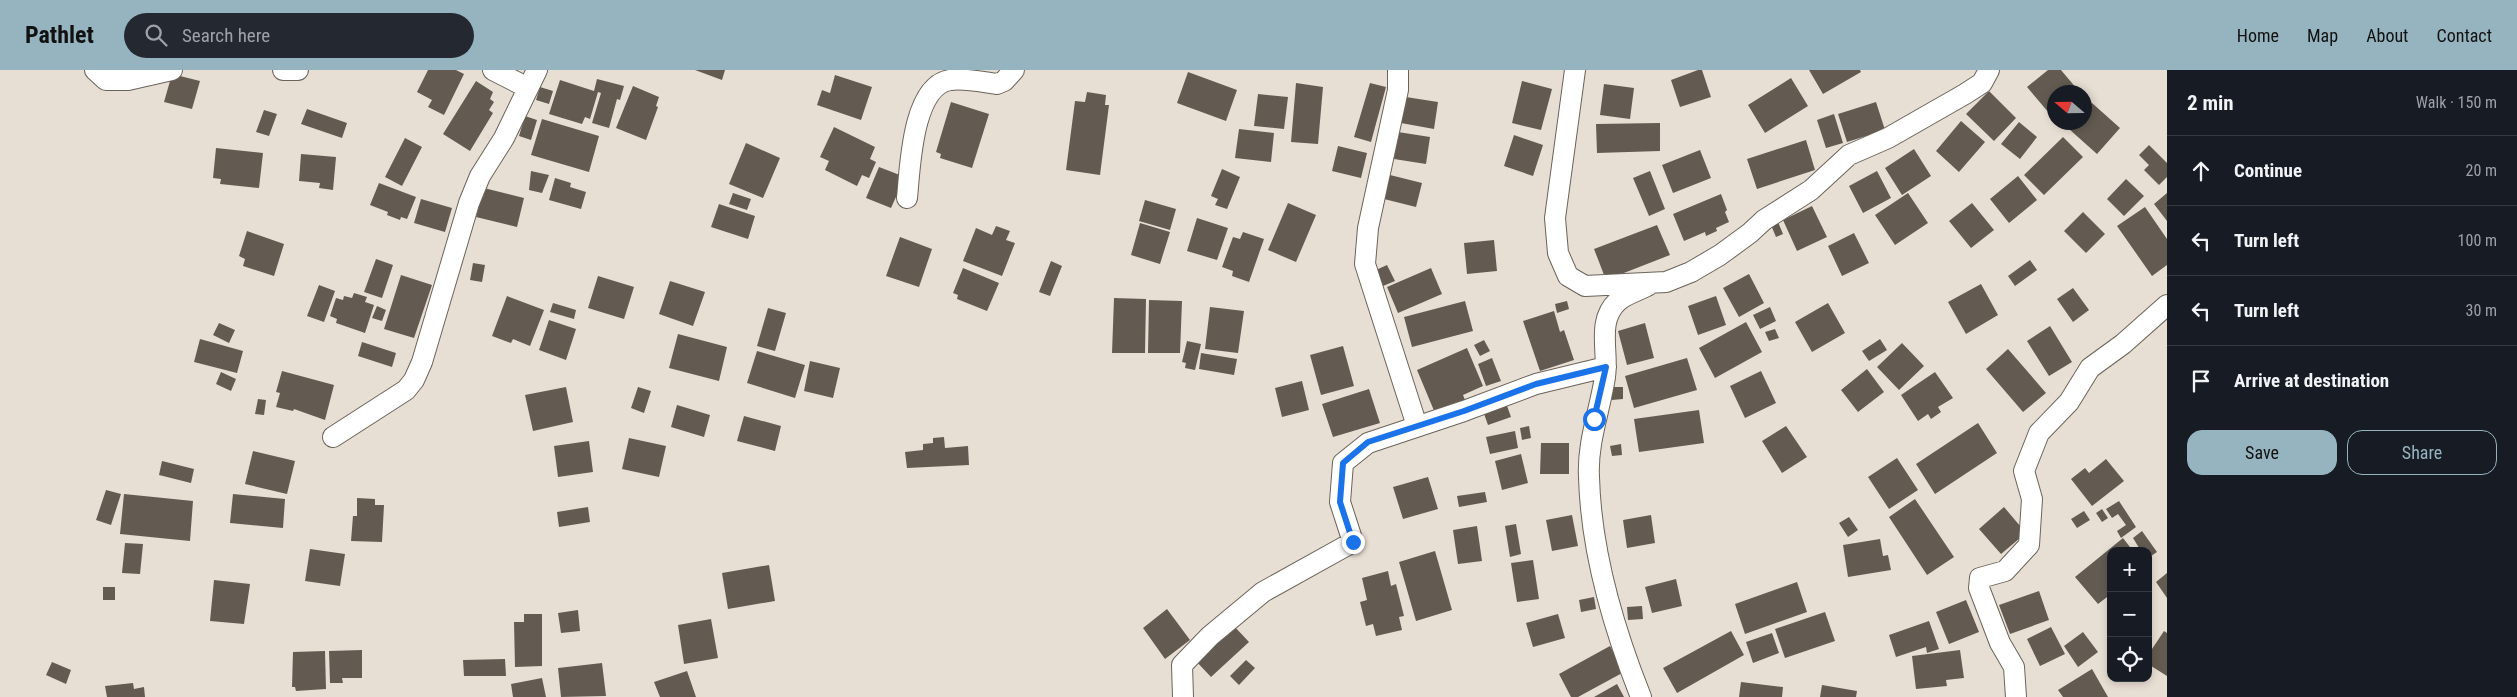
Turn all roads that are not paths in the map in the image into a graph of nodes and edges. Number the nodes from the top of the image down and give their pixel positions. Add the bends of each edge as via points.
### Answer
1 (95, 70) edge
2 (172, 70) edge
3 (284, 70) edge
4 (298, 70) edge
5 (493, 70) edge
6 (537, 70) edge
7 (1014, 70) edge
8 (1398, 70) edge
9 (1575, 70) edge
10 (1989, 70) edge
11 (528, 88) junction
12 (907, 198) dead end
13 (1655, 282) junction
14 (2167, 304) edge
15 (1606, 367) junction
16 (1417, 426) junction
17 (333, 437) dead end
18 (1183, 697) edge
19 (1641, 697) edge
20 (2016, 697) edge

1 - 2 street via 106,80
3 - 4 street
5 - 11 street
6 - 11 street
7 - 12 street via 1004,82 996,84 948,80 936,88 927,99 914,132
8 - 16 street via 1398,90 1368,228 1365,264
9 - 13 street via 1554,218 1558,253 1568,276 1586,286
10 - 13 street via 1982,83 1966,94 1888,138 1849,155 1826,179 1764,220 1720,255 1691,272 1666,282
11 - 17 street via 504,138 480,176 469,203 414,380 406,390
13 - 15 street via 1618,301 1608,316 1604,334
14 - 20 street via 2123,344 2090,368 2069,402 2039,433 2024,472 2032,499 2029,545 2005,571 1980,578 1979,588 2000,643 2014,667
15 - 16 street via 1536,384
15 - 19 street via 1594,419 1588,476 1602,579 1618,641
16 - 18 street via 1368,442 1343,463 1340,502 1353,542 1263,592 1210,636 1182,665

